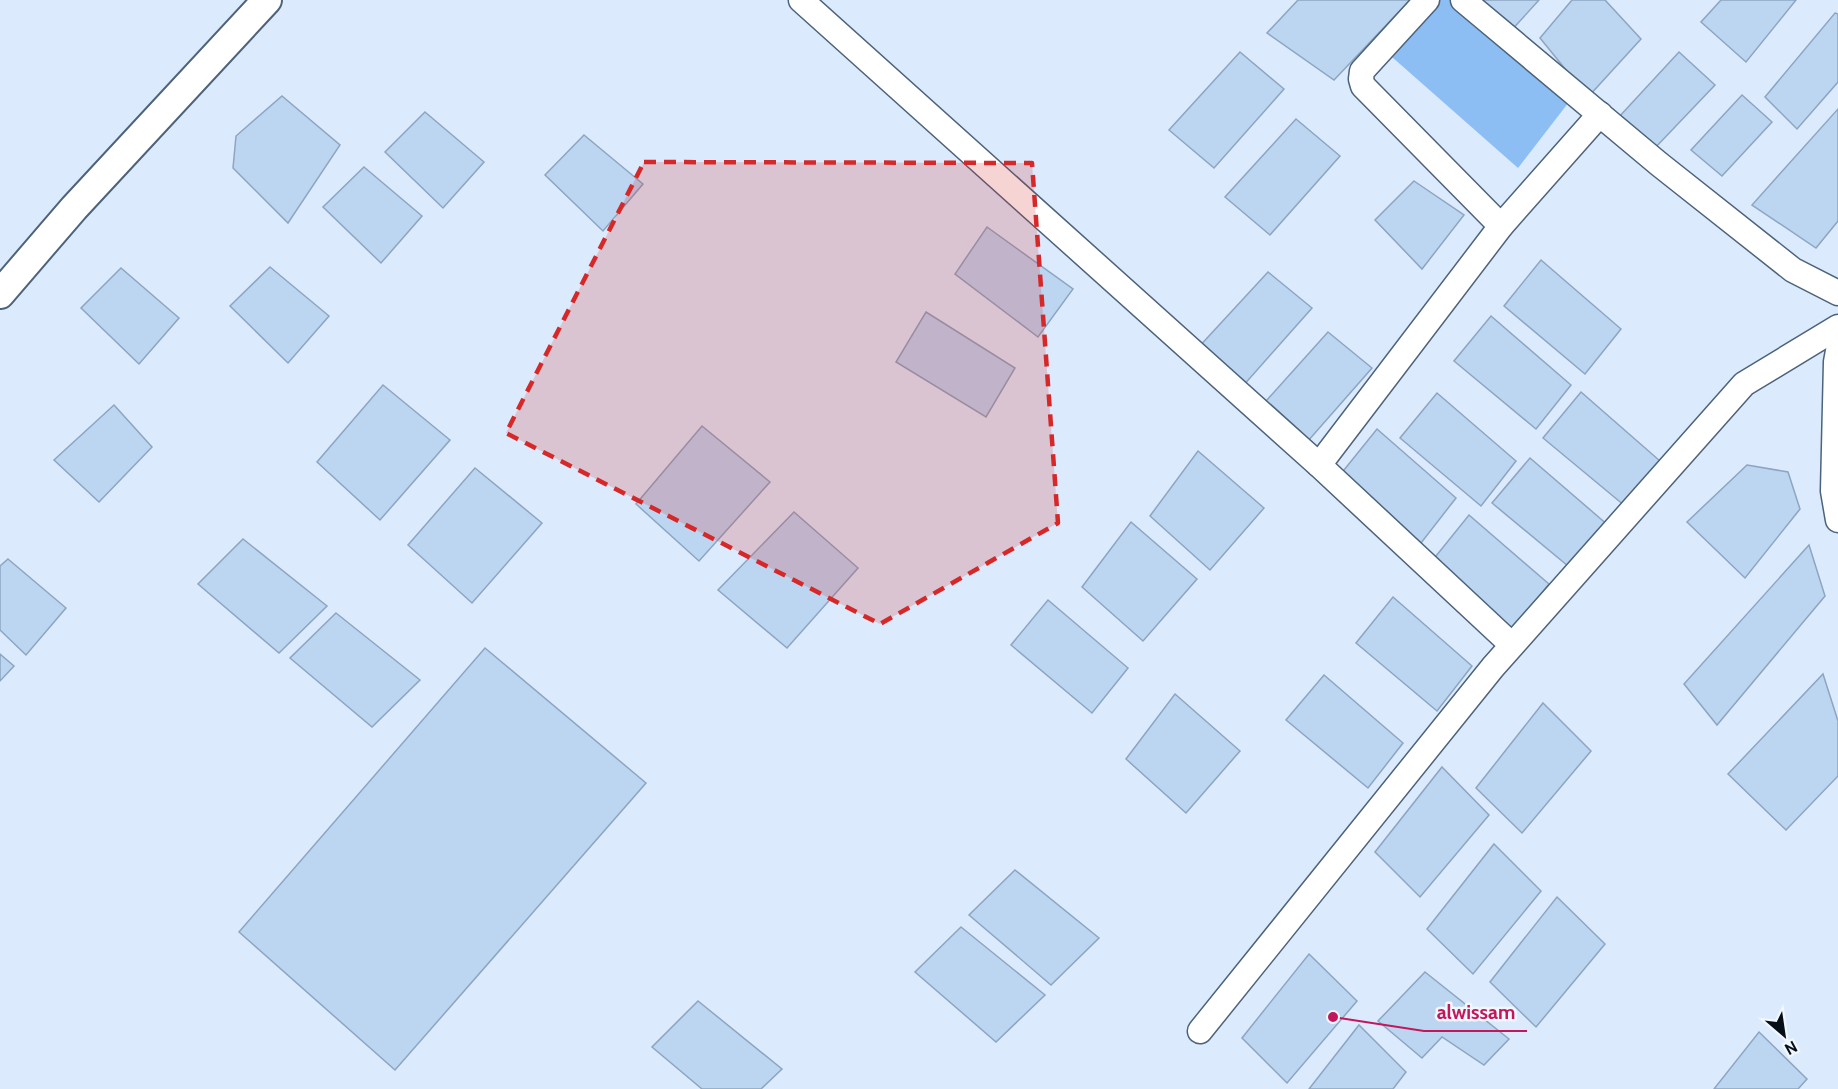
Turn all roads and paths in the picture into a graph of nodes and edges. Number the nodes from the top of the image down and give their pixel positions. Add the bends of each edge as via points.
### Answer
1 (267, 0) edge
2 (801, 0) edge
3 (1427, 0) edge
4 (1463, 0) edge
5 (1600, 114) junction
6 (1501, 226) junction
7 (1838, 293) edge
8 (0, 294) edge
9 (1838, 327) edge
10 (1838, 351) edge
11 (1319, 465) junction
12 (1838, 520) edge
13 (1512, 645) junction
14 (1200, 1031) dead end

1 - 8 street via 74,208
2 - 11 street
3 - 6 street via 1362,71 1363,86
4 - 5 street
5 - 6 street
5 - 7 street via 1793,270
6 - 11 street
9 - 13 street via 1744,384
10 - 12 street via 1833,491
11 - 13 street
13 - 14 street

